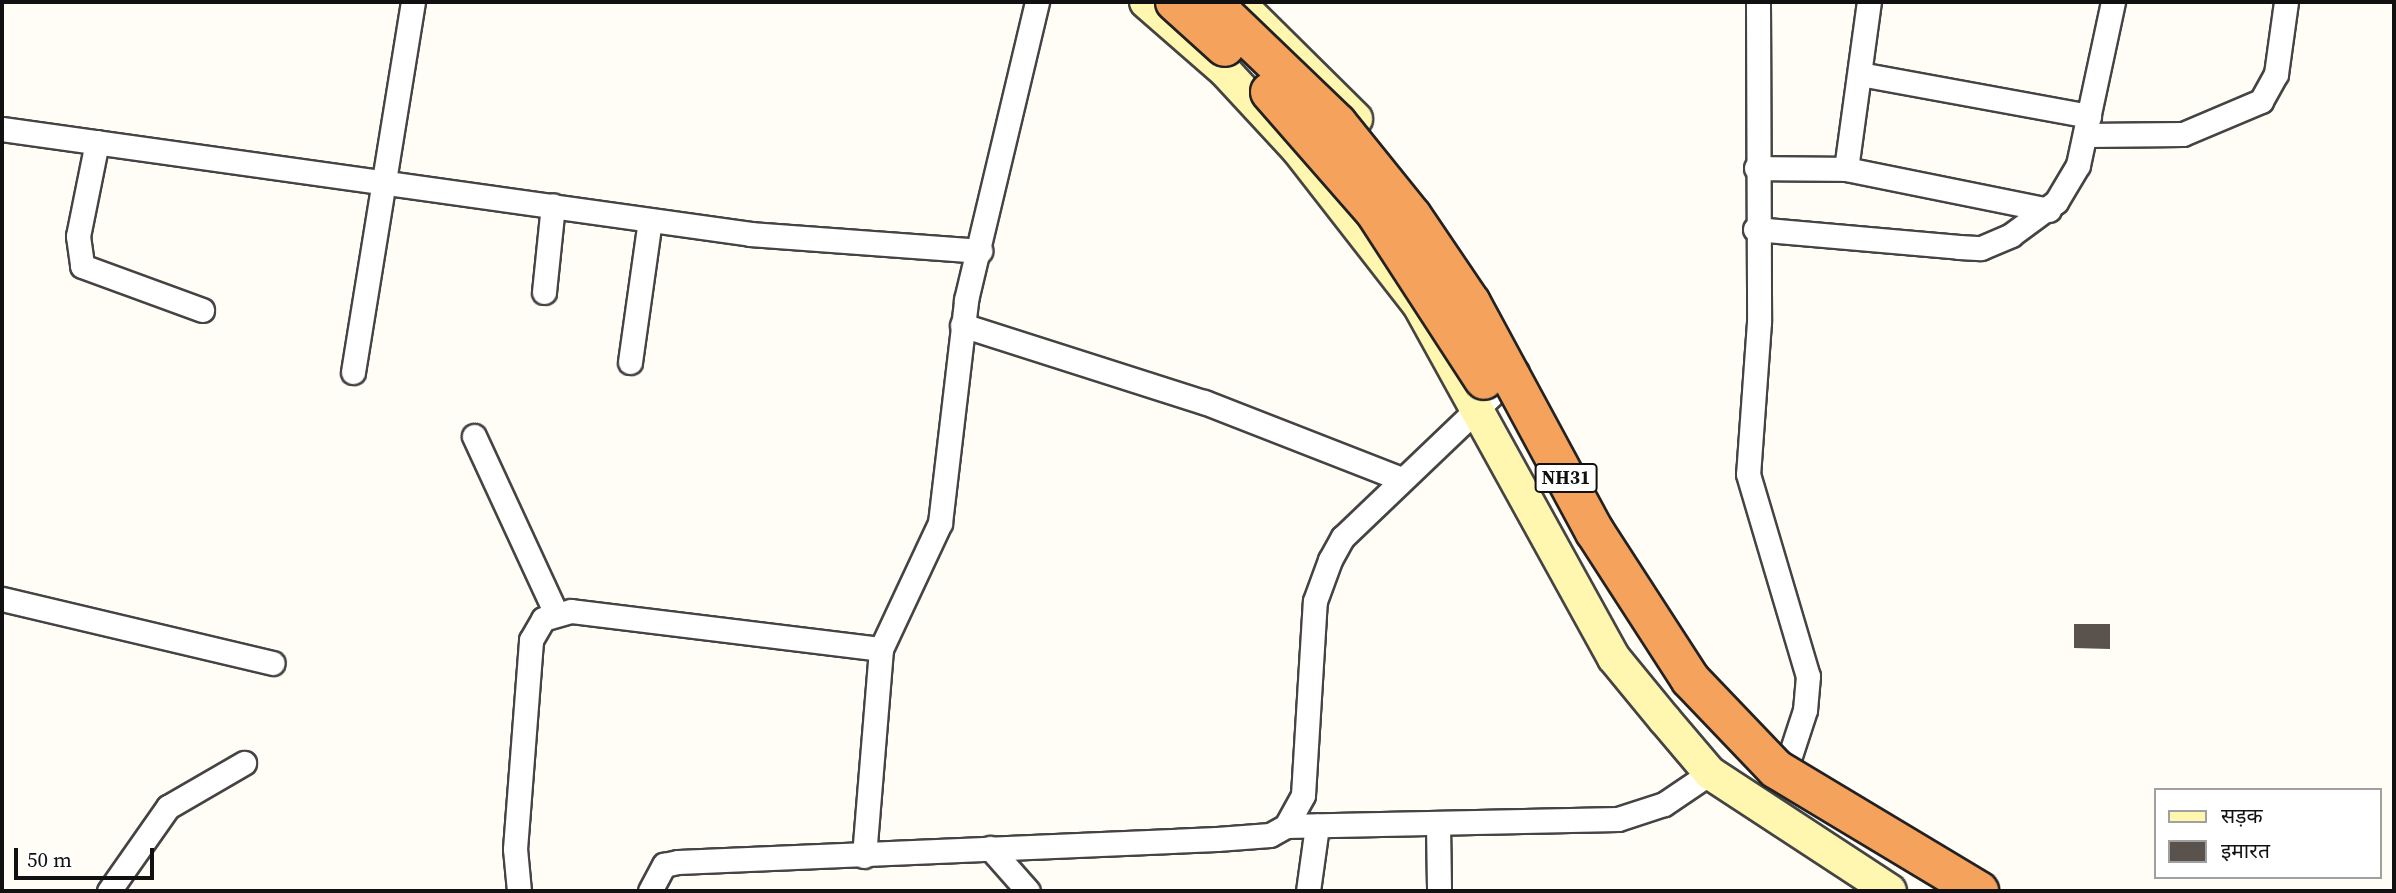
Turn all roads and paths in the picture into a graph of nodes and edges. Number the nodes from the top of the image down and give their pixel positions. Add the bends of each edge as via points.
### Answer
1 (413, 2) edge
2 (1037, 2) edge
3 (1146, 2) edge
4 (1175, 2) edge
5 (1211, 2) edge
6 (1237, 2) edge
7 (1869, 2) edge
8 (2113, 2) edge
9 (2286, 2) edge
10 (1761, 4) edge
11 (1860, 74) junction
12 (2087, 125) junction
13 (2, 129) edge
14 (97, 142) junction
15 (1846, 169) junction
16 (1755, 171) junction
17 (386, 180) junction
18 (553, 205) junction
19 (2049, 210) junction
20 (1754, 217) junction
21 (650, 220) junction
22 (980, 251) junction
23 (544, 292) dead end
24 (202, 310) dead end
25 (962, 325) junction
26 (630, 362) dead end
27 (1520, 369) junction
28 (353, 372) dead end
29 (1477, 416) junction
30 (474, 436) dead end
31 (1402, 479) junction
32 (2, 599) edge
33 (555, 611) junction
34 (881, 649) junction
35 (273, 663) dead end
36 (244, 763) dead end
37 (1787, 765) junction
38 (1710, 772) junction
39 (1438, 824) junction
40 (1286, 825) junction
41 (1317, 825) junction
42 (990, 849) junction
43 (864, 856) junction
44 (516, 881) edge
45 (109, 891) edge
46 (650, 891) edge
47 (1028, 891) edge
48 (1308, 891) edge
49 (1439, 891) edge
50 (1890, 891) edge
51 (1932, 891) edge
52 (1979, 891) edge
53 (1999, 891) edge

1 - 17 street
2 - 22 street
3 - 29 street via 1225,71 1299,151 1419,306
4 - 51 highway, NH31, bridge via 1291,113 1404,252 1664,686 1761,783
5 - 52 highway, NH31, bridge via 1337,123 1412,216 1471,303 1595,532 1690,679 1776,769
6 - 27 street via 1377,142
7 - 11 street
8 - 12 street
9 - 12 street via 2276,74 2262,101 2183,134
10 - 16 street
11 - 12 street
11 - 15 street
12 - 19 street via 2078,165
13 - 14 street
14 - 17 street
14 - 24 street via 78,236 82,266
15 - 16 street
15 - 19 street
16 - 20 street
17 - 18 street
17 - 28 street
18 - 21 street
18 - 23 street
19 - 20 street via 1982,247
20 - 37 street via 1759,322 1748,474 1808,676 1805,710
21 - 22 street
21 - 26 street
22 - 25 street
25 - 31 street via 1204,402
25 - 34 street via 953,451 940,523
27 - 29 street
27 - 37 street via 1653,603 1705,679
29 - 31 street
29 - 38 street via 1614,658
30 - 33 street
31 - 40 street via 1343,537 1320,581 1303,795
32 - 35 street
33 - 34 street
33 - 44 street via 531,640
34 - 43 street
36 - 45 street via 168,807 144,835
37 - 53 street
38 - 39 street via 1664,804 1618,819
38 - 50 street
39 - 41 street
39 - 49 street
40 - 41 street
40 - 42 street via 1257,836
41 - 48 street
42 - 43 street
42 - 47 street
43 - 46 street via 678,862 664,865

